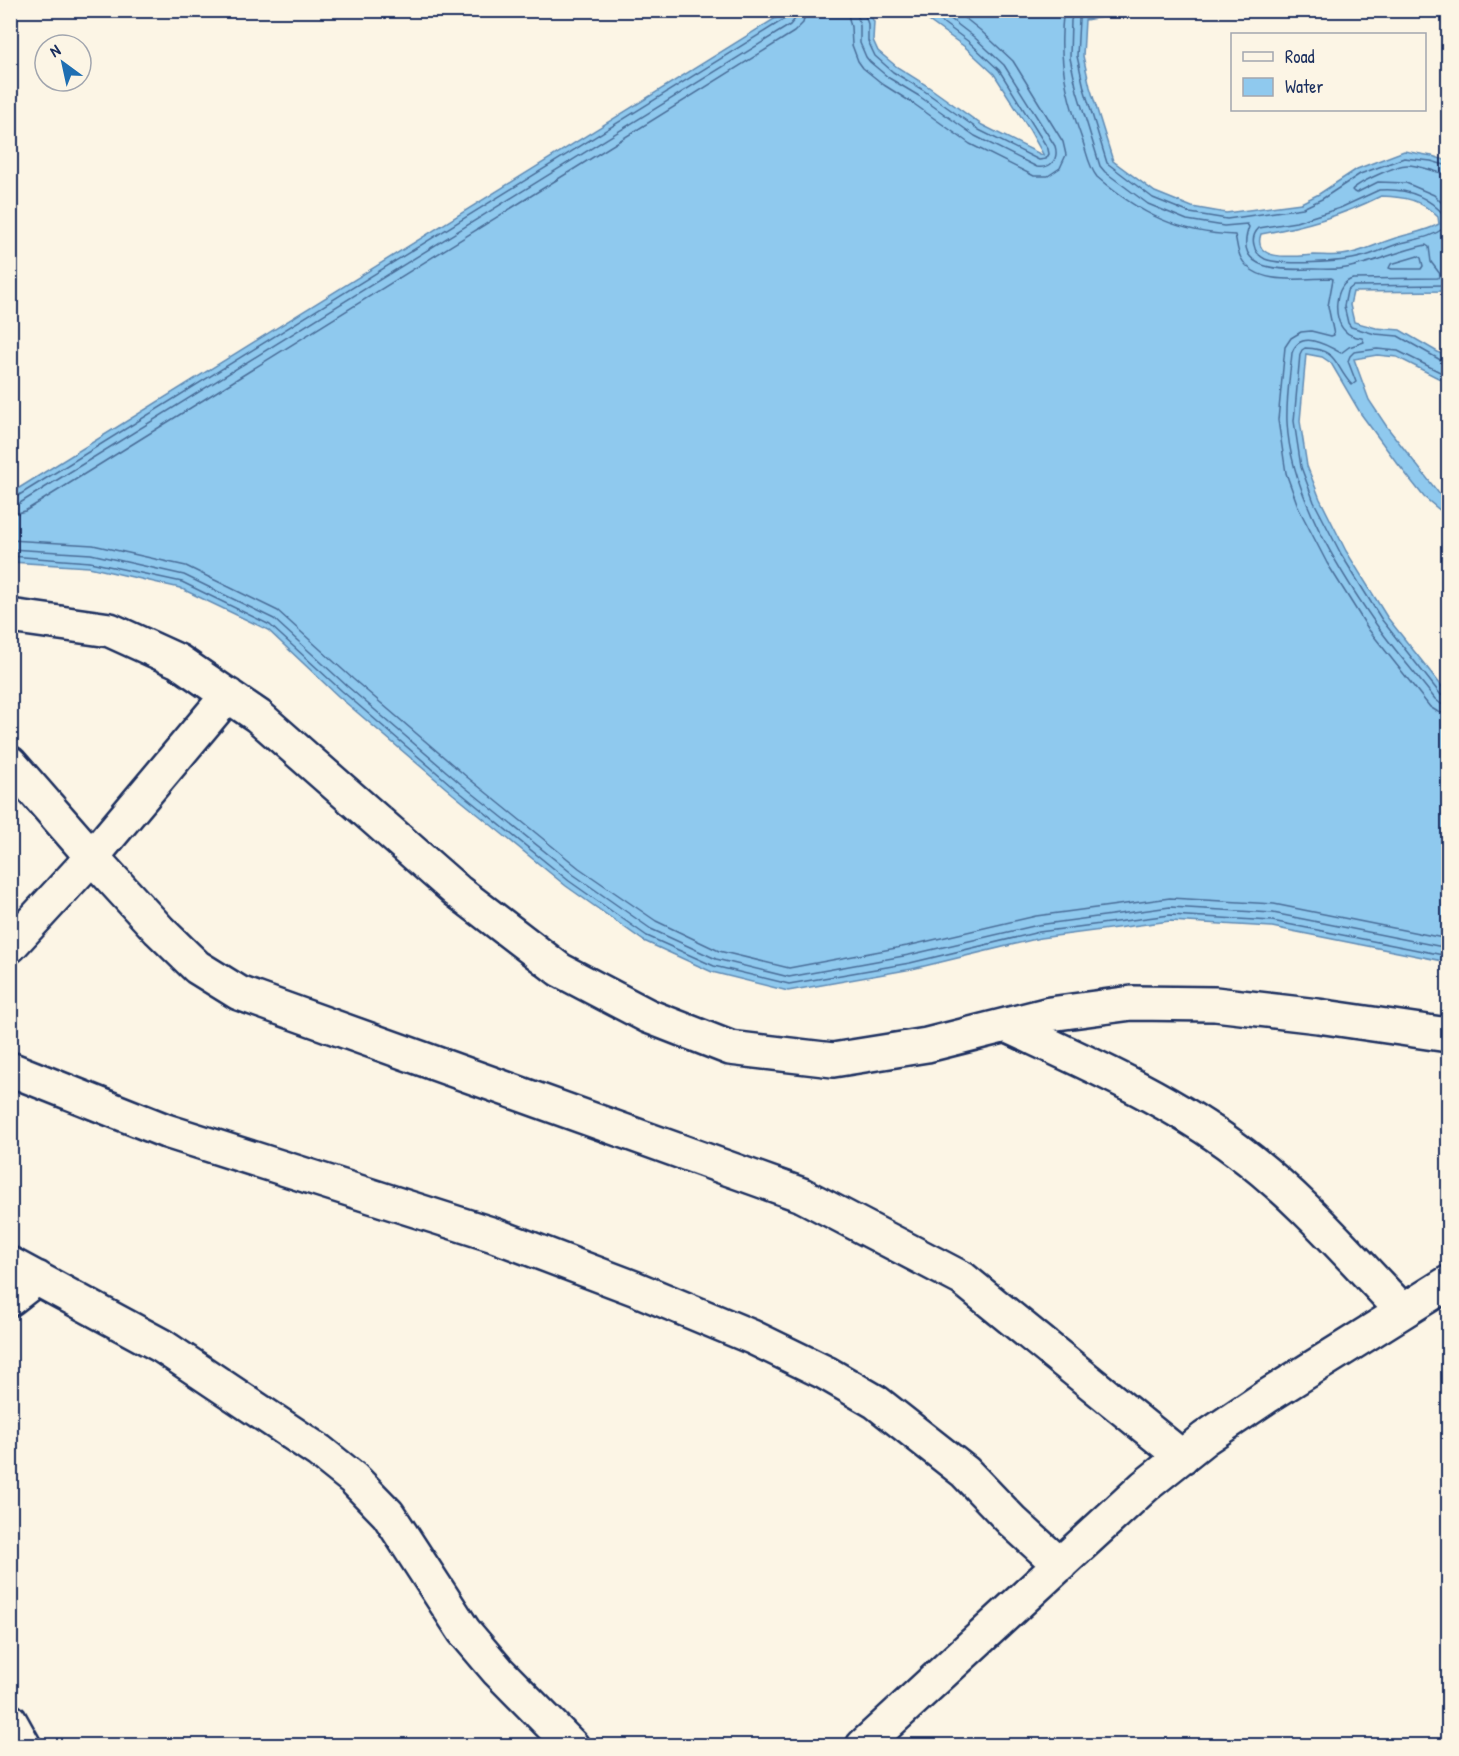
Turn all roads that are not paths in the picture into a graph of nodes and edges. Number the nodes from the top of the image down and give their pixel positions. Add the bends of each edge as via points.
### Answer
1 (10, 616) edge
2 (228, 695) junction
3 (10, 763) edge
4 (92, 857) junction
5 (10, 946) edge
6 (1006, 1025) junction
7 (1449, 1035) edge
8 (10, 1069) edge
9 (24, 1271) edge
10 (1449, 1283) edge
11 (10, 1299) edge
12 (1403, 1311) junction
13 (1182, 1457) junction
14 (1060, 1565) junction
15 (10, 1721) edge
16 (24, 1746) edge
17 (572, 1746) edge
18 (863, 1746) edge

1 - 2 street via 110,630 178,661
2 - 4 street
2 - 6 street via 258,716 457,891 560,970 648,1016 730,1048 833,1060 927,1045
3 - 4 street
4 - 5 street
4 - 13 street via 197,967 239,993 802,1195 963,1279
6 - 7 street via 1050,1014 1132,1003 1215,1004
6 - 12 street via 1135,1086 1237,1150 1291,1195
8 - 14 street via 166,1131 494,1235 752,1337 876,1402 966,1472
9 - 11 street
9 - 17 street via 162,1346 319,1451 354,1479 388,1514 464,1631
10 - 12 street
12 - 13 street via 1266,1397
13 - 14 street
14 - 18 street
15 - 16 street

